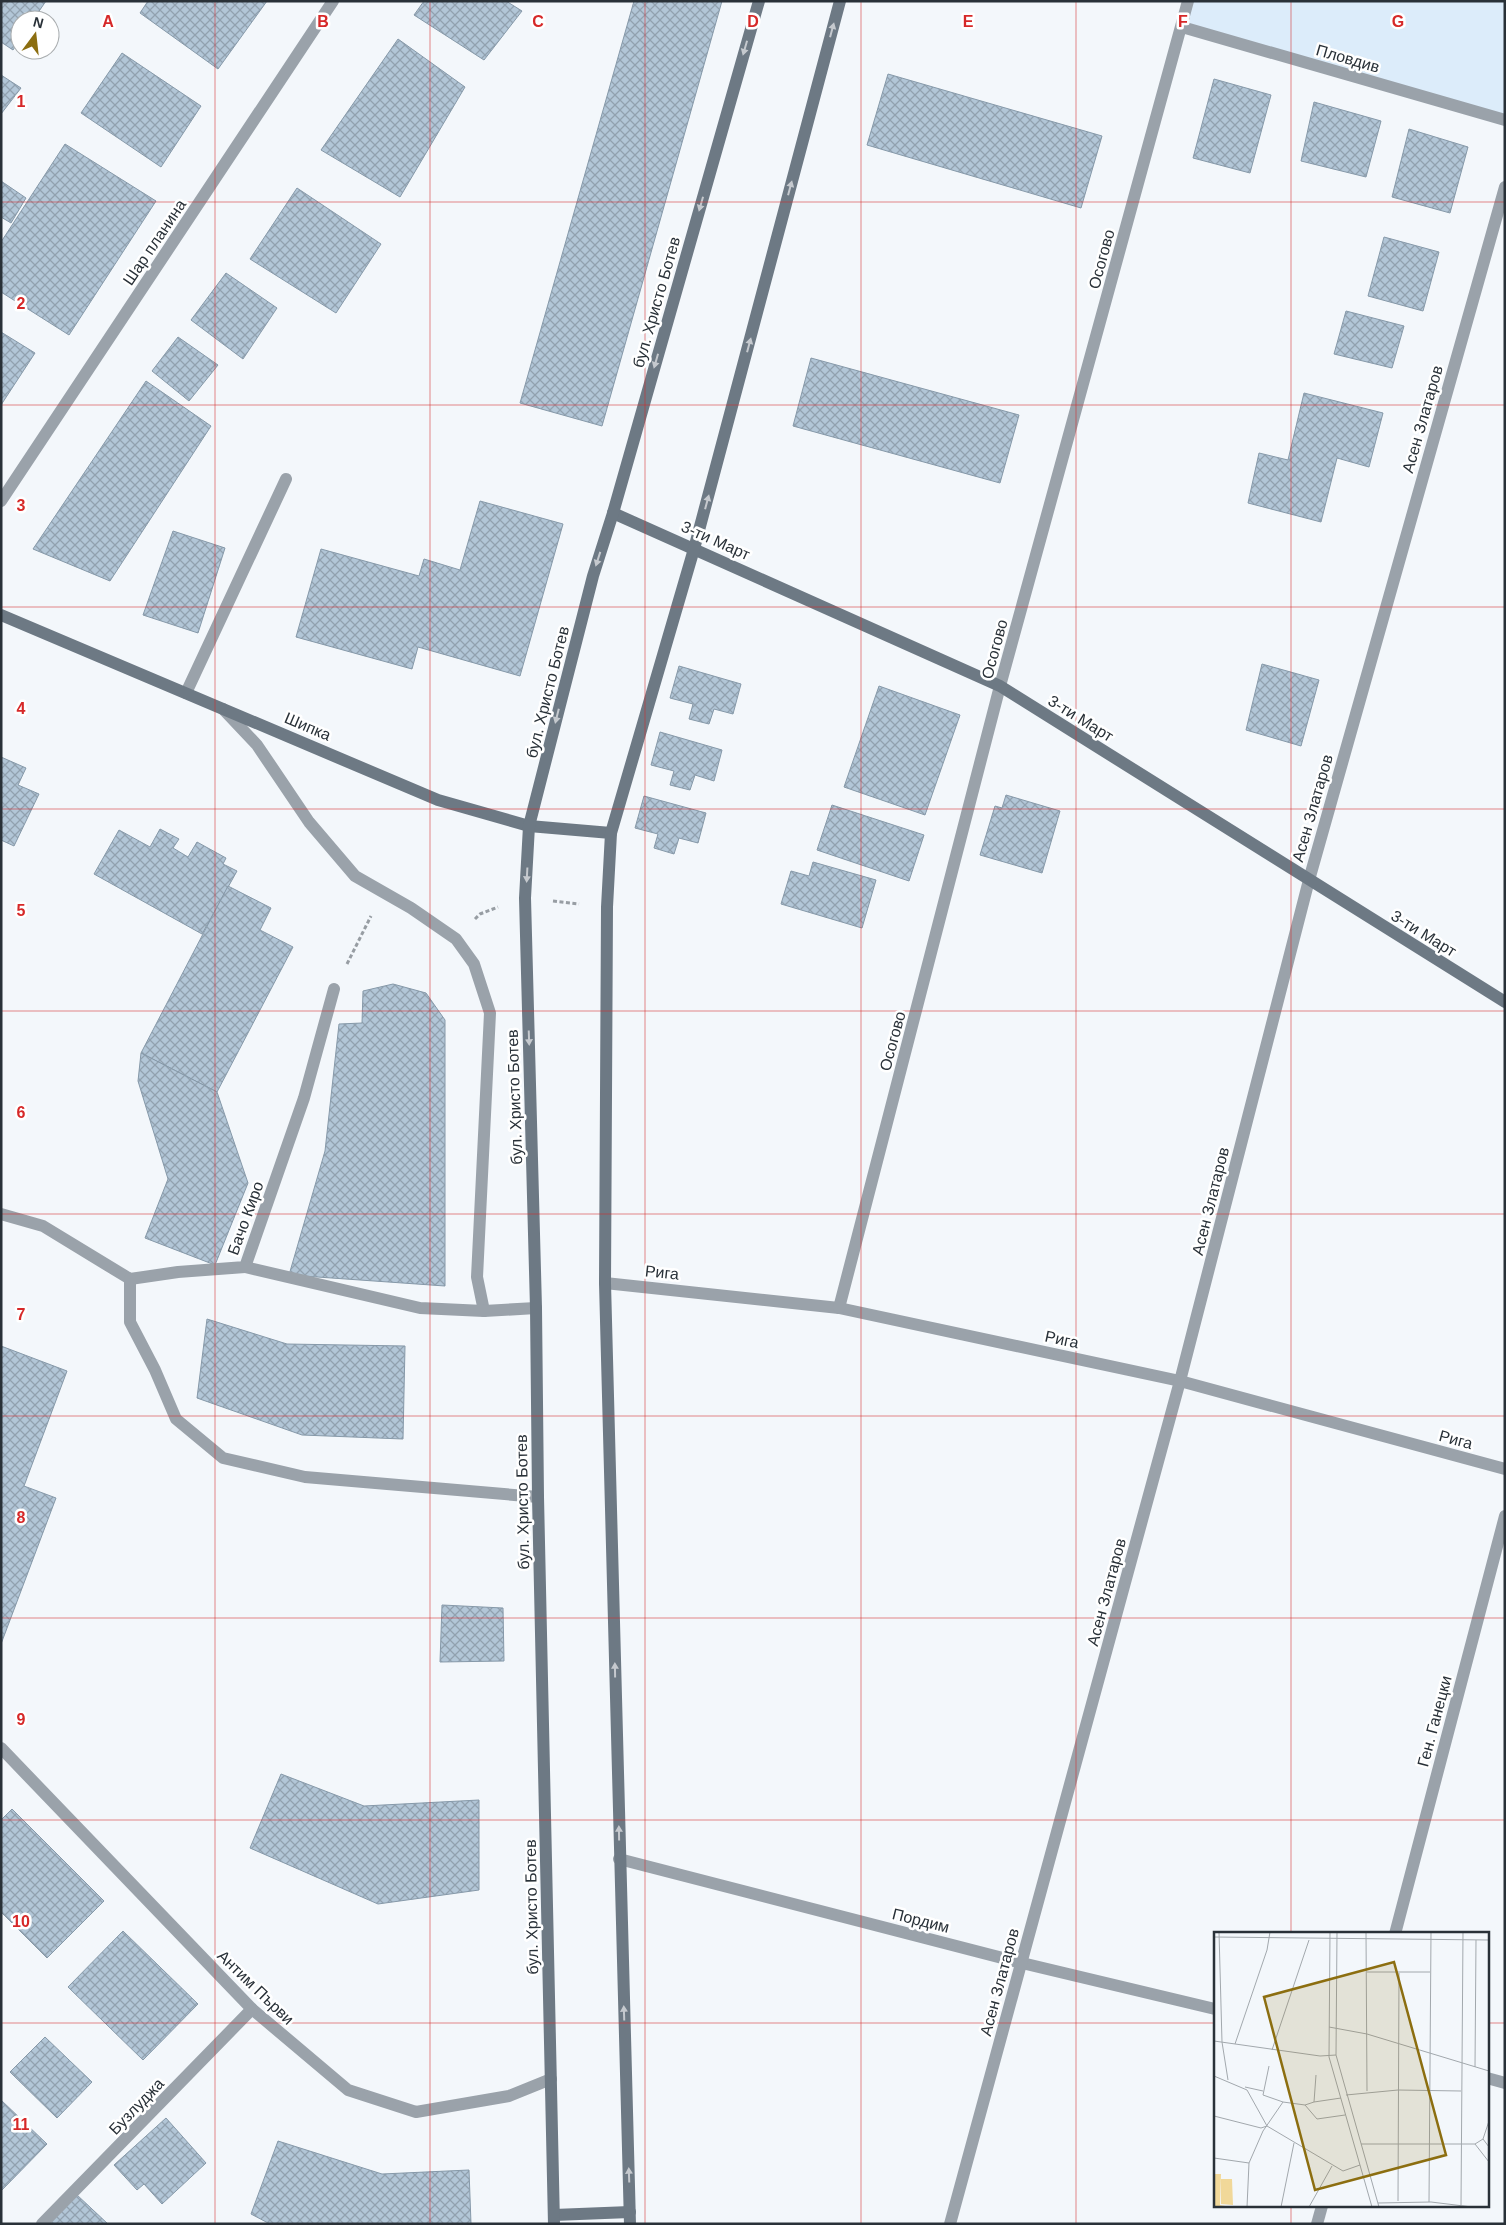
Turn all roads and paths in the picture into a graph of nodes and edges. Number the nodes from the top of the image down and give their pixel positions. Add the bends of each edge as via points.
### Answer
1 (333, 1) edge
2 (759, 1) edge
3 (840, 1) edge
4 (1188, 1) edge
5 (1182, 27) junction
6 (1505, 120) edge
7 (1505, 186) edge
8 (286, 479) dead end
9 (1, 501) edge
10 (613, 513) junction
11 (694, 549) junction
12 (1, 615) edge
13 (1000, 686) junction
14 (186, 693) junction
15 (222, 707) junction
16 (529, 826) junction
17 (611, 833) junction
18 (1308, 880) junction
19 (383, 892) junction
20 (334, 989) joint
21 (1505, 1002) edge
22 (1, 1214) edge
23 (245, 1267) junction
24 (130, 1279) junction
25 (605, 1283) junction
26 (536, 1308) junction
27 (839, 1308) junction
28 (484, 1311) junction
29 (1180, 1381) junction
30 (1505, 1469) edge
31 (538, 1497) junction
32 (1505, 1516) edge
33 (1, 1748) edge
34 (619, 1859) junction
35 (1396, 1932) edge
36 (1022, 1963) junction
37 (252, 2009) junction
38 (1214, 2010) edge
39 (1488, 2078) edge
40 (551, 2079) junction
41 (1505, 2083) edge
42 (1321, 2208) edge
43 (630, 2218) edge
44 (554, 2219) edge
45 (42, 2224) edge
46 (950, 2224) edge
47 (1317, 2224) edge

1 - 9 street, Шар планина
2 -> 10 main road, бул. Христо Ботев
11 -> 3 main road
4 - 5 street, Осогово
5 - 6 street, Пловдив
5 - 13 street, Осогово
7 - 18 street, Асен Златаров
8 - 14 street
10 - 11 main road, 3-ти Март
10 -> 16 main road, бул. Христо Ботев via 593,576
11 - 13 main road, 3-ти Март
11 - 17 main road
12 - 14 main road, Шипка
13 - 18 main road, 3-ти Март
13 - 27 street, Осогово
14 - 15 main road, Шипка
15 - 16 main road, Шипка via 438,800
15 - 19 street via 257,744 309,822 355,876
16 - 17 main road, Шипка
16 -> 26 main road, бул. Христо Ботев via 525,898
17 - 25 main road via 607,907
18 - 21 main road, 3-ти Март
18 - 29 street, Асен Златаров
19 - 20 path
19 - 28 street via 456,939 474,964 490,1013 477,1277
20 - 23 street, Бачо Киро via 304,1098
22 - 24 street via 43,1226
23 - 24 street, Бачо Киро
23 - 28 street via 420,1308
24 - 31 street via 130,1322 176,1419 223,1458 305,1477
25 - 27 street, Рига
34 -> 25 main road
26 - 28 street
26 - 31 main road, бул. Христо Ботев
27 - 29 street, Рига
29 - 30 street, Рига
29 - 36 street, Асен Златаров
31 - 40 main road, бул. Христо Ботев
32 - 35 street, Ген. Ганецки
33 - 37 street, Антим Първи
34 - 36 street, Пордим
43 -> 34 main road
36 - 38 street, Пордим
36 - 46 street, Асен Златаров
37 - 40 street, Антим Първи via 348,2090 416,2112 509,2096
37 - 45 street, Бузлуджа
39 - 41 street
40 - 44 main road, бул. Христо Ботев
42 - 47 street
43 - 44 main road

